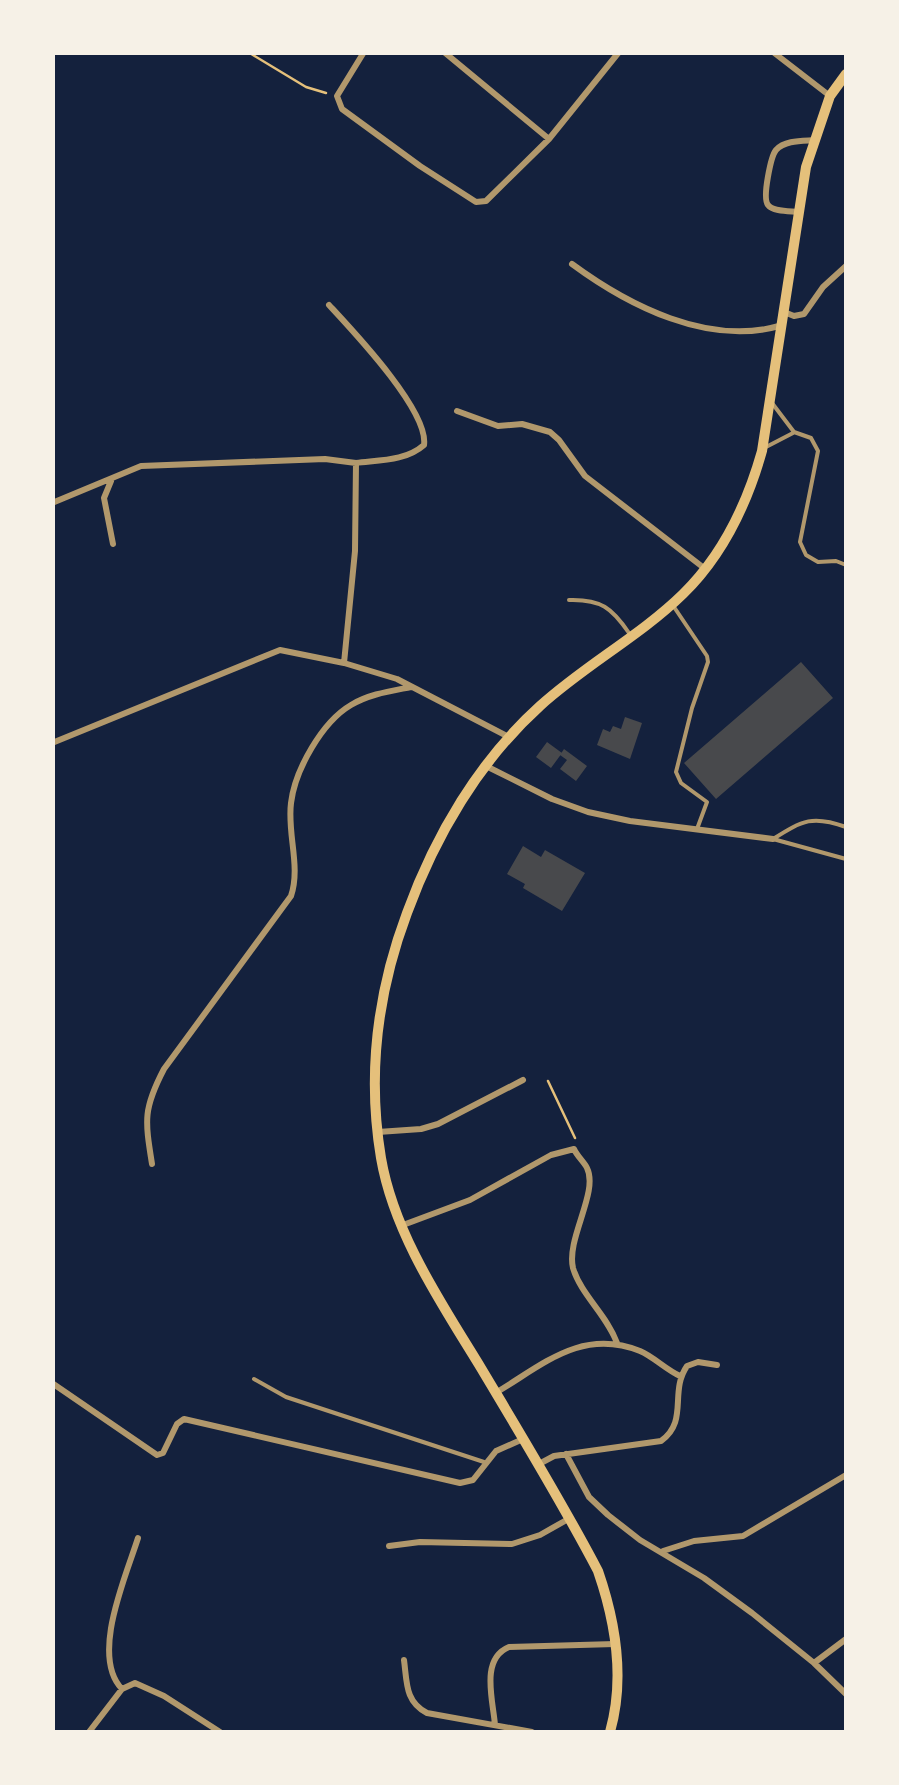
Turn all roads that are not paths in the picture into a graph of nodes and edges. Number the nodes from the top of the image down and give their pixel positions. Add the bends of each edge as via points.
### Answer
1 (364, 52) edge
2 (444, 52) edge
3 (618, 52) edge
4 (773, 52) edge
5 (846, 74) edge
6 (830, 96) junction
7 (550, 139) junction
8 (815, 140) junction
9 (799, 212) junction
10 (572, 264) dead end
11 (846, 266) edge
12 (329, 306) dead end
13 (783, 312) junction
14 (779, 326) junction
15 (768, 400) junction
16 (457, 410) dead end
17 (794, 432) junction
18 (762, 450) junction
19 (356, 464) junction
20 (111, 480) junction
21 (52, 502) edge
22 (113, 544) dead end
23 (846, 565) edge
24 (705, 569) junction
25 (569, 600) dead end
26 (672, 604) junction
27 (631, 635) junction
28 (344, 662) junction
29 (411, 687) junction
30 (509, 737) junction
31 (52, 744) edge
32 (486, 766) junction
33 (846, 827) edge
34 (697, 829) junction
35 (773, 839) junction
36 (846, 859) edge
37 (523, 1080) dead end
38 (378, 1132) junction
39 (152, 1164) dead end
40 (402, 1226) junction
41 (617, 1343) junction
42 (717, 1365) dead end
43 (680, 1376) junction
44 (254, 1379) dead end
45 (52, 1383) edge
46 (496, 1393) junction
47 (523, 1439) junction
48 (566, 1454) junction
49 (485, 1462) junction
50 (538, 1464) junction
51 (846, 1476) edge
52 (570, 1518) junction
53 (138, 1538) dead end
54 (389, 1546) dead end
55 (662, 1552) junction
56 (846, 1639) edge
57 (616, 1644) junction
58 (404, 1660) dead end
59 (814, 1663) junction
60 (122, 1689) junction
61 (846, 1694) edge
62 (495, 1726) junction
63 (89, 1732) edge
64 (220, 1732) edge
65 (532, 1732) edge
66 (610, 1732) edge

1 - 7 street via 336,96 348,115 476,202 486,201
2 - 7 street
3 - 7 street
4 - 6 street
5 - 6 main road
6 - 8 main road
8 - 9 main road
8 - 9 street via 786,143 774,154 766,203
9 - 13 main road
10 - 14 street via 598,283 700,328
11 - 13 street via 804,314
12 - 19 street via 397,385 424,429 424,444 415,452
13 - 14 main road
14 - 15 main road
15 - 17 lane
15 - 18 main road
16 - 24 street via 498,426 550,432 585,476
17 - 18 lane
17 - 23 lane via 811,438 818,451 801,549 818,562
18 - 24 main road via 751,492
19 - 20 street via 141,466
19 - 28 street
20 - 21 street
20 - 22 street via 104,498
24 - 26 main road
25 - 27 lane via 604,603
26 - 27 main road
26 - 34 lane via 707,656 676,772 707,802
27 - 30 main road
28 - 29 street
28 - 31 street via 267,652
29 - 30 street
29 - 39 street via 342,711 305,764 291,801 291,896 164,1069 149,1098
30 - 32 main road
32 - 34 street via 588,812
32 - 38 main road via 450,818 393,950 376,1037
33 - 35 lane via 814,820
34 - 35 street
35 - 36 lane
37 - 38 street via 438,1124
38 - 40 main road
40 - 41 street via 574,1149 588,1177 573,1265
40 - 46 main road
41 - 43 street
41 - 46 street via 581,1344
42 - 43 street via 698,1362
43 - 48 street via 676,1422 661,1441
44 - 49 lane via 286,1397
45 - 49 street via 157,1456 184,1419 460,1483 473,1480
46 - 47 main road
47 - 49 street
47 - 50 main road
48 - 50 street
48 - 55 street via 589,1498
50 - 52 main road
51 - 55 street via 743,1536
52 - 54 street via 512,1544
52 - 57 main road via 598,1571
53 - 60 street via 108,1656
55 - 59 street
56 - 59 street
57 - 62 street via 500,1650 491,1673
57 - 66 main road via 618,1696
58 - 62 street via 408,1693 418,1708
59 - 61 street
60 - 63 street
60 - 64 street via 143,1684
62 - 65 street

